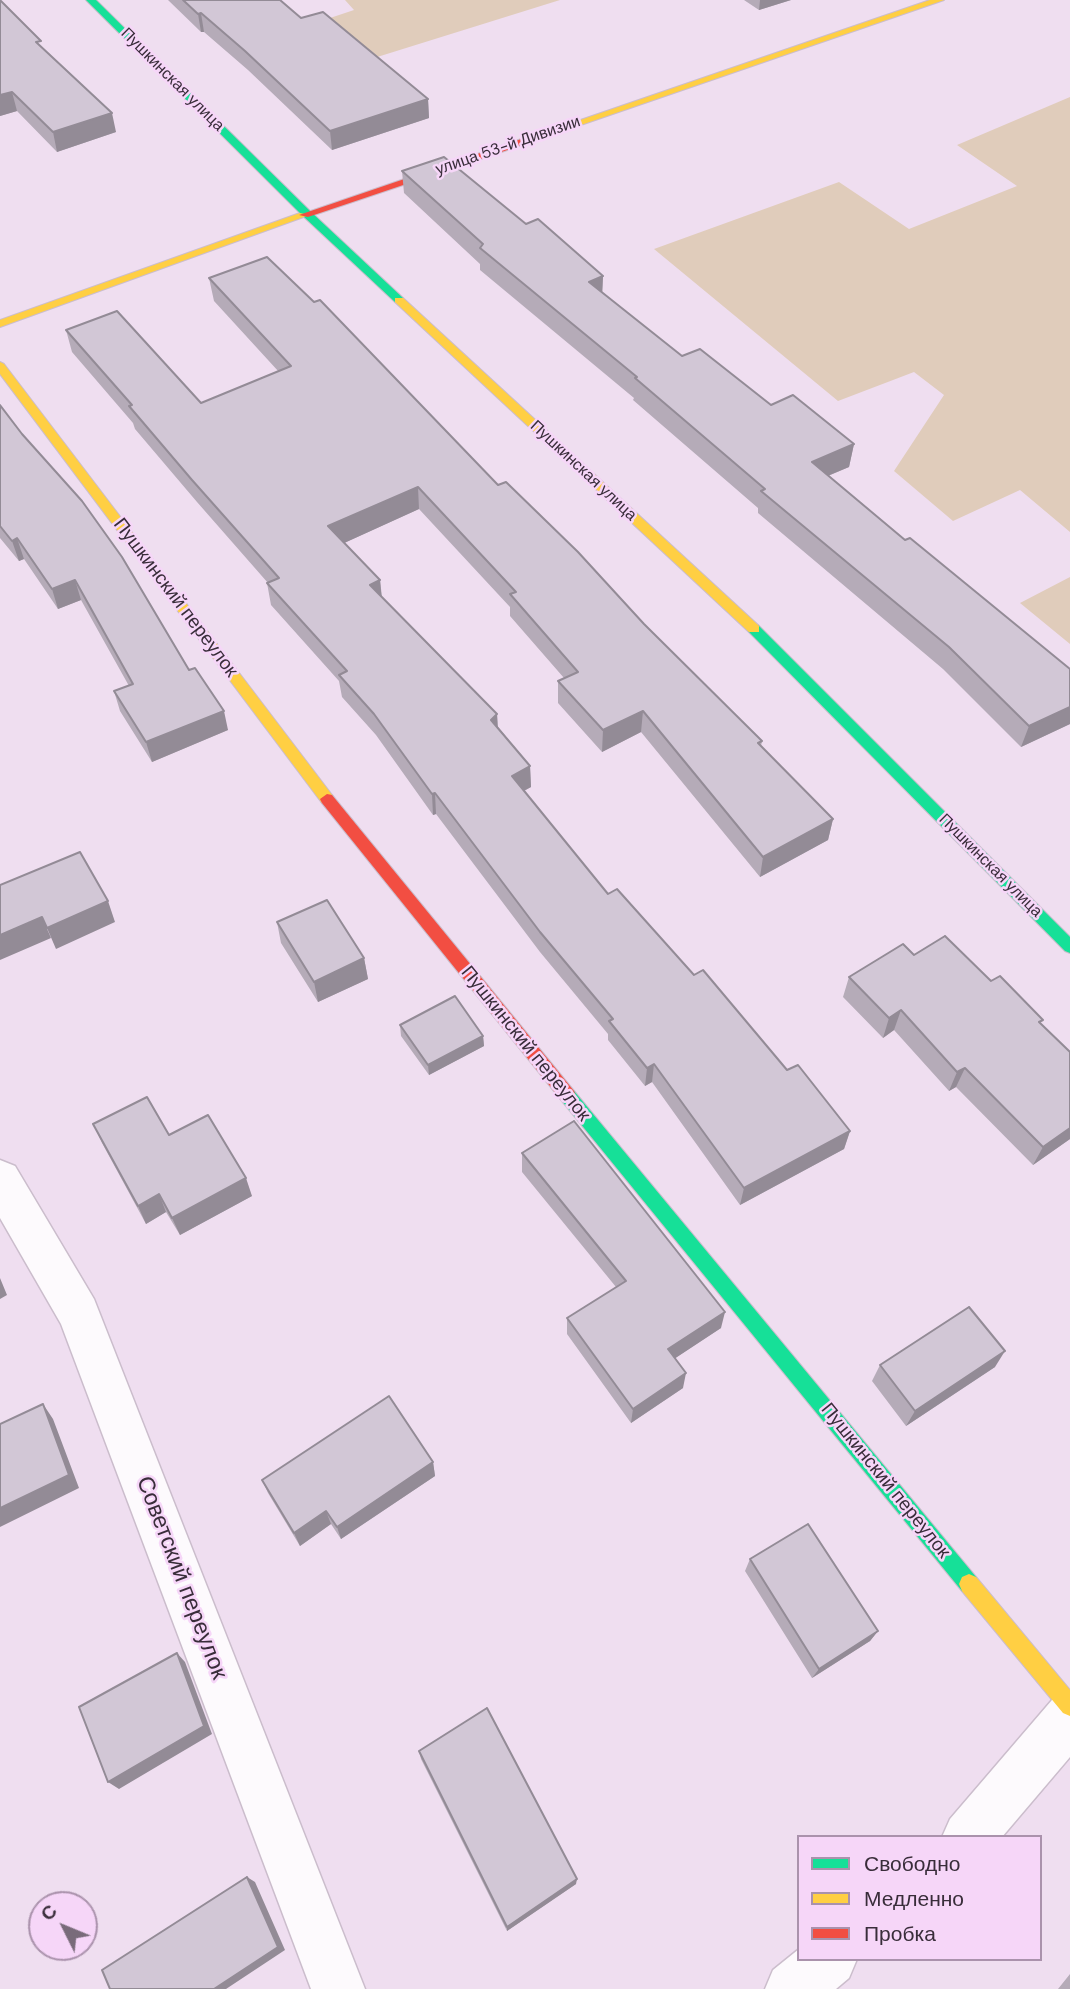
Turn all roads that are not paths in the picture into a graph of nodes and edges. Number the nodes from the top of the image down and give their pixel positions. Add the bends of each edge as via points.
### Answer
1 (91, 0) edge
2 (939, 0) edge
3 (307, 214) junction
4 (0, 324) edge
5 (0, 366) edge
6 (1070, 947) edge
7 (0, 1179) edge
8 (1070, 1706) edge
9 (1070, 1718) edge
10 (970, 1835) edge
11 (827, 1961) edge
12 (338, 1989) edge
13 (792, 1989) edge

1 - 3 street, Пушкинская улица
2 - 3 street, улица 53-й Дивизии
3 - 4 street, улица 53-й Дивизии
3 - 6 street, Пушкинская улица via 791,664
5 - 8 street, Пушкинский переулок via 359,842
7 - 12 street, Советский переулок via 79,1314
9 - 10 street
11 - 13 street

